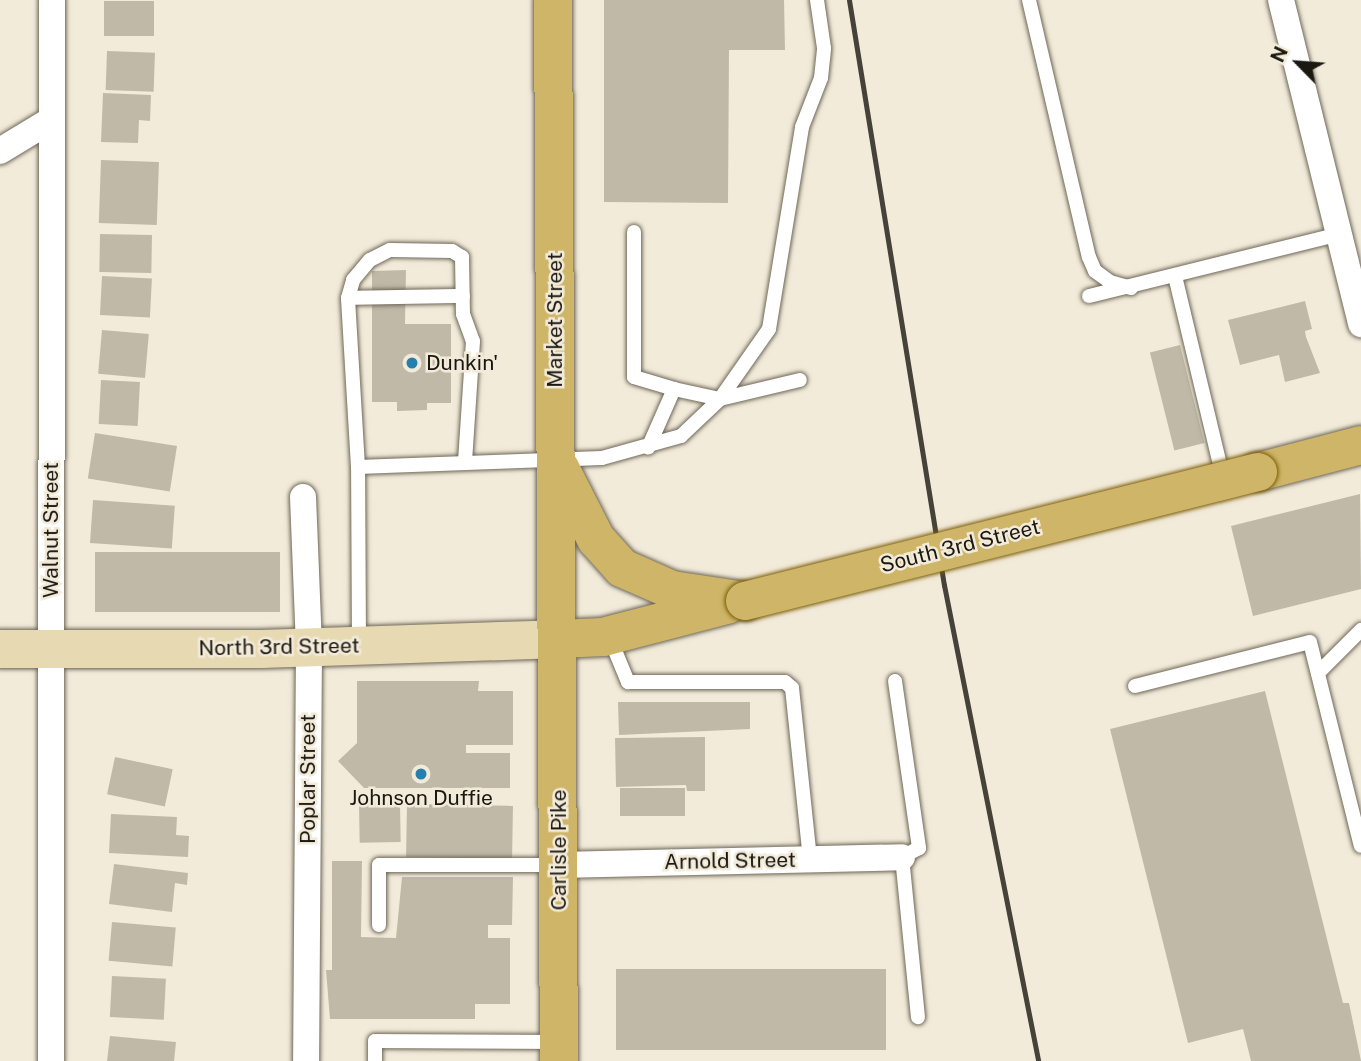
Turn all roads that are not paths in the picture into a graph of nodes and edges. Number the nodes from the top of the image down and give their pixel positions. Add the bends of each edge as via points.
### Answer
1 (52, 0) edge
2 (554, 0) edge
3 (817, 0) edge
4 (1029, 0) edge
5 (1280, 0) edge
6 (51, 121) junction
7 (0, 151) edge
8 (634, 232) dead end
9 (1339, 234) junction
10 (1175, 276) junction
11 (1130, 288) junction
12 (463, 296) junction
13 (1089, 296) dead end
14 (348, 298) junction
15 (1361, 324) edge
16 (800, 380) dead end
17 (674, 389) junction
18 (720, 399) junction
19 (1361, 445) edge
20 (648, 448) junction
21 (556, 460) junction
22 (465, 461) junction
23 (358, 467) junction
24 (1240, 474) junction
25 (303, 497) dead end
26 (745, 601) junction
27 (1361, 630) edge
28 (609, 635) junction
29 (559, 639) junction
30 (359, 645) junction
31 (309, 646) junction
32 (51, 647) junction
33 (0, 649) edge
34 (1318, 673) junction
35 (895, 681) dead end
36 (1135, 686) dead end
37 (1361, 846) edge
38 (902, 857) junction
39 (810, 859) junction
40 (559, 865) junction
41 (379, 925) dead end
42 (918, 1017) dead end
43 (559, 1052) edge
44 (51, 1061) edge
45 (306, 1061) edge
46 (375, 1061) edge

1 - 6 street, Walnut Street
2 - 21 main road, Market Street
3 - 18 lane via 824,48 821,78 802,127 769,329
4 - 11 lane via 1089,257 1095,271
5 - 9 street
6 - 7 street
6 - 32 street, Walnut Street
8 - 17 lane via 634,377
9 - 10 lane
9 - 15 street
10 - 11 lane
10 - 24 lane
11 - 13 lane
12 - 14 lane
12 - 14 lane via 462,257 452,251 390,250 370,260 353,280
12 - 22 lane via 473,341
14 - 23 lane
16 - 18 lane
17 - 18 lane
17 - 20 lane
18 - 20 lane via 688,431
19 - 24 main road, South 3rd Street
20 - 21 lane via 602,458
21 - 22 lane
21 - 26 main road via 596,539 622,568 672,590
21 - 29 main road, Market Street
22 - 23 lane via 442,467
23 - 30 lane
24 - 26 main road, South 3rd Street, bridge
25 - 31 street, Poplar Street
26 - 28 main road, South 3rd Street
27 - 34 lane
28 - 29 main road, South 3rd Street
28 - 39 lane via 628,682 785,682 792,688
29 - 30 street, North 3rd Street
29 - 40 main road, Carlisle Pike
30 - 31 street, North 3rd Street
31 - 32 street, North 3rd Street
31 - 45 street, Poplar Street
32 - 33 street, North 3rd Street
32 - 44 street, Walnut Street
34 - 36 lane via 1310,642
34 - 37 lane
35 - 38 lane via 919,848
38 - 39 street, Arnold Street
38 - 42 lane
39 - 40 street, Arnold Street
40 - 41 lane via 379,865
40 - 43 main road, Carlisle Pike
43 - 46 lane via 375,1041

